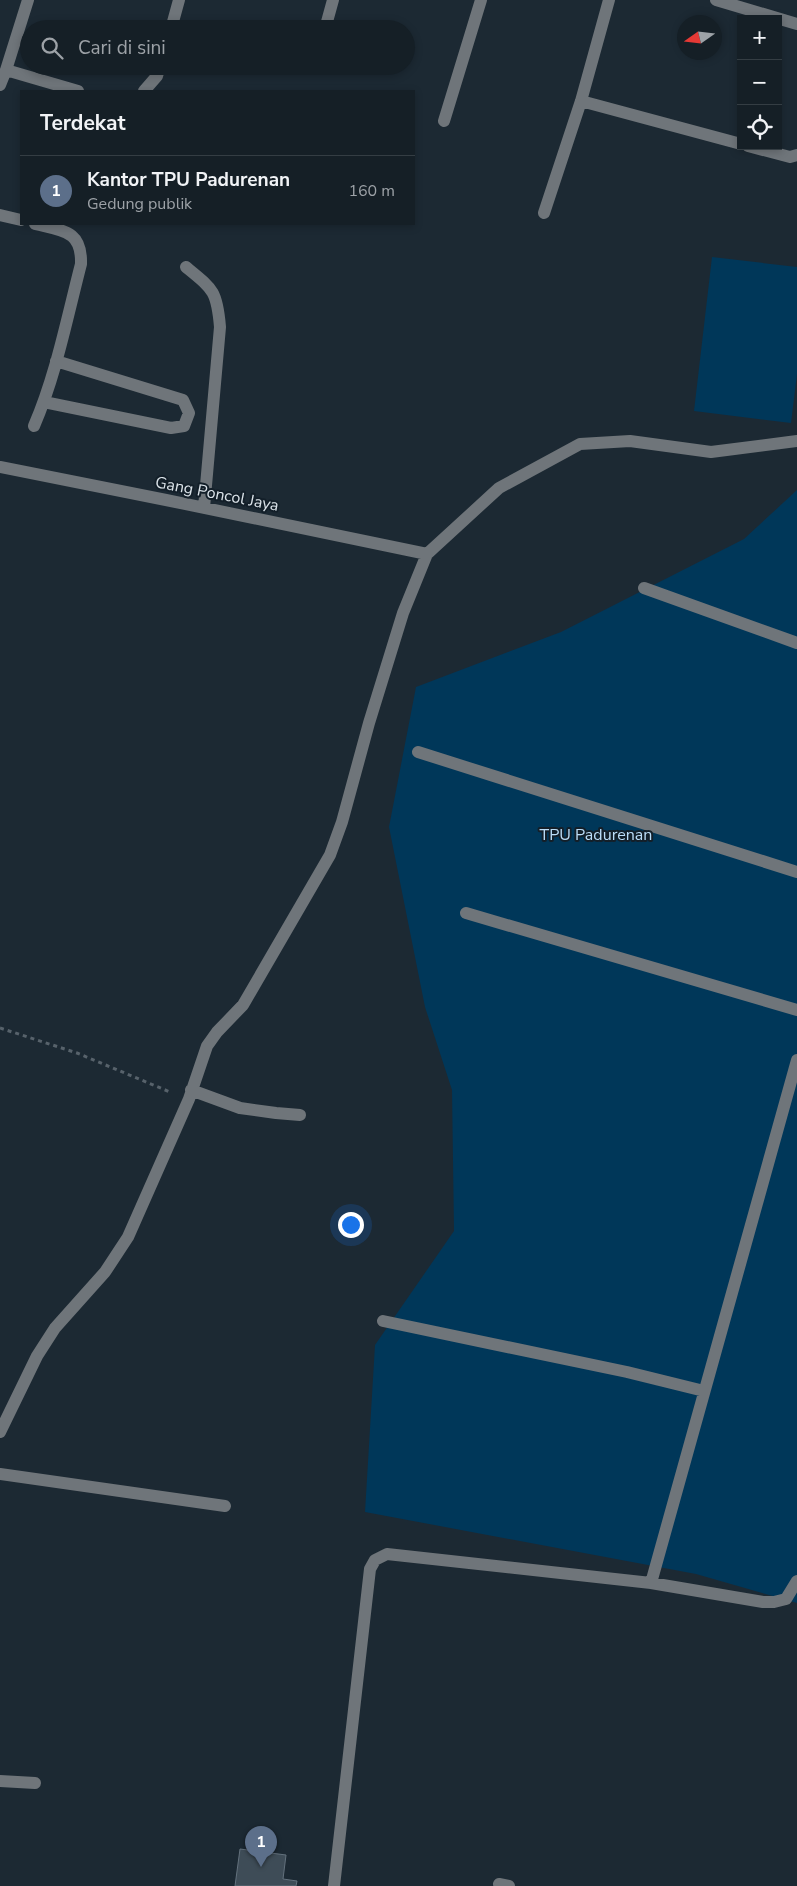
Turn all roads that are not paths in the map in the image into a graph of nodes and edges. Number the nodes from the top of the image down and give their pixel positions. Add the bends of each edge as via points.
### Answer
1 (28, 0) edge
2 (179, 0) edge
3 (333, 0) edge
4 (481, 0) edge
5 (609, 0) edge
6 (716, 0) edge
7 (22, 20) edge
8 (173, 20) edge
9 (327, 20) edge
10 (797, 24) edge
11 (20, 25) edge
12 (6, 70) junction
13 (20, 74) edge
14 (23, 75) edge
15 (157, 75) edge
16 (0, 85) edge
17 (75, 90) edge
18 (145, 90) edge
19 (581, 101) junction
20 (444, 120) dead end
21 (737, 143) edge
22 (763, 150) edge
23 (797, 155) edge
24 (544, 213) dead end
25 (0, 214) edge
26 (20, 220) edge
27 (40, 225) edge
28 (186, 267) dead end
29 (56, 361) junction
30 (44, 402) junction
31 (34, 426) dead end
32 (797, 441) edge
33 (0, 468) edge
34 (204, 508) junction
35 (427, 554) junction
36 (644, 588) dead end
37 (797, 643) edge
38 (418, 752) dead end
39 (797, 872) edge
40 (466, 913) dead end
41 (797, 1010) edge
42 (797, 1060) edge
43 (190, 1095) junction
44 (300, 1115) dead end
45 (384, 1321) dead end
46 (704, 1391) junction
47 (0, 1432) edge
48 (0, 1474) edge
49 (225, 1506) dead end
50 (797, 1581) edge
51 (651, 1583) junction
52 (0, 1780) edge
53 (35, 1783) dead end
54 (334, 1886) edge

1 - 7 street
2 - 8 street
3 - 9 street
4 - 20 street
5 - 19 street
6 - 10 street
11 - 12 street
12 - 13 street
12 - 16 street
14 - 17 street
15 - 18 street
19 - 21 street
19 - 24 street
22 - 23 street via 790,157
25 - 26 street
27 - 29 street via 67,232 77,239 82,250
28 - 34 street via 215,294 220,327
29 - 30 street
29 - 30 street via 183,400 189,413 184,426 171,428
30 - 31 street
32 - 35 street via 711,452 630,441 580,444 499,488
33 - 34 street, Gang Poncol Jaya
34 - 35 street, Gang Poncol Jaya
35 - 43 street via 403,613 330,855 243,1005 207,1046
36 - 37 street
38 - 39 street
40 - 41 street
42 - 46 street
43 - 44 street via 240,1108
43 - 47 street via 128,1237 105,1272 37,1356
45 - 46 street
46 - 51 street
48 - 49 street
50 - 51 street via 786,1599 774,1602
51 - 54 street via 387,1554 374,1560 370,1570
52 - 53 street

